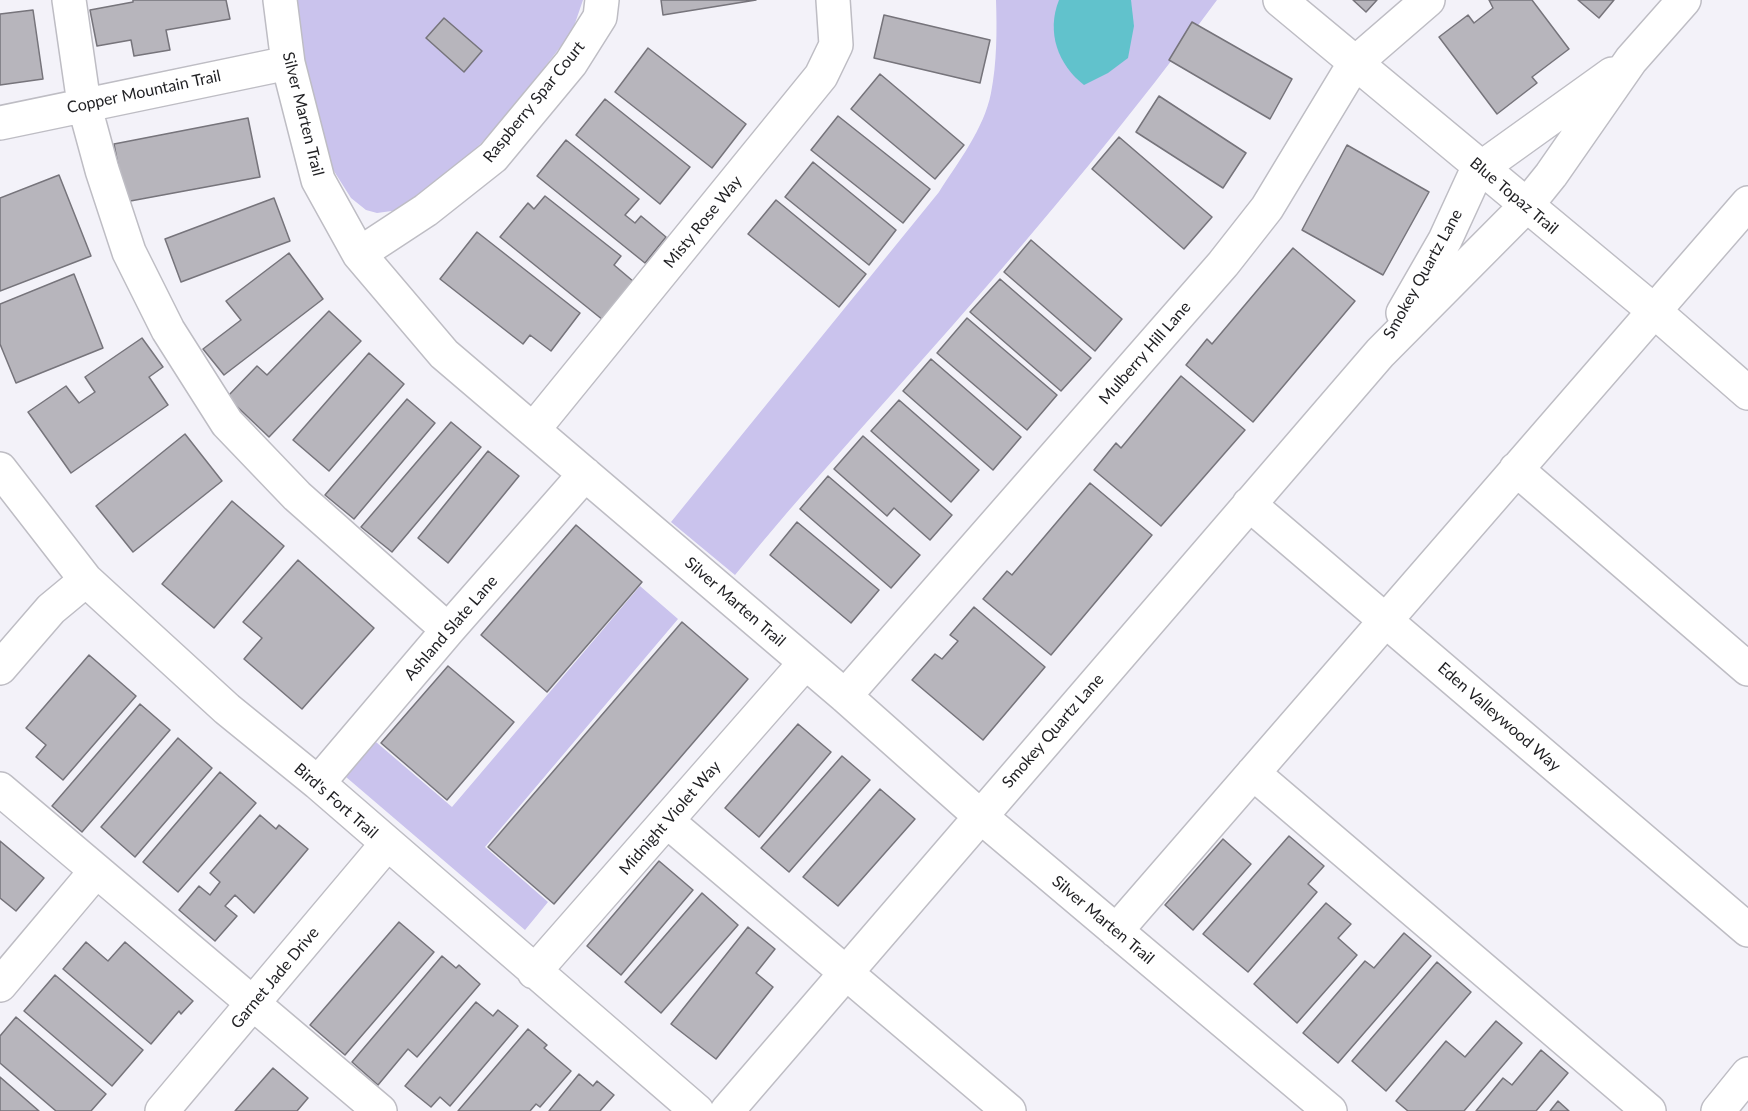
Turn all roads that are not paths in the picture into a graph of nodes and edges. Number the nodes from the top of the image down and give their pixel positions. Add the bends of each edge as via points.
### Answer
1 (69, 0) edge
2 (280, 0) edge
3 (602, 0) edge
4 (833, 0) edge
5 (1280, 0) edge
6 (1428, 0) edge
7 (1684, 0) edge
8 (1631, 60) junction
9 (288, 63) junction
10 (1354, 64) junction
11 (84, 105) junction
12 (0, 123) edge
13 (1481, 168) junction
14 (1748, 203) edge
15 (1526, 206) junction
16 (359, 254) junction
17 (1653, 310) junction
18 (1380, 352) junction
19 (1748, 393) edge
20 (533, 430) junction
21 (0, 469) edge
22 (1516, 469) junction
23 (585, 474) junction
24 (1249, 504) junction
25 (86, 580) junction
26 (1385, 620) junction
27 (448, 630) junction
28 (806, 663) junction
29 (0, 668) edge
30 (1748, 669) edge
31 (845, 696) junction
32 (1253, 773) junction
33 (318, 783) junction
34 (0, 789) edge
35 (980, 816) junction
36 (667, 821) junction
37 (386, 845) junction
38 (96, 871) junction
39 (1748, 930) edge
40 (1116, 931) junction
41 (534, 972) junction
42 (846, 972) junction
43 (0, 985) edge
44 (253, 1004) junction
45 (1748, 1074) edge
46 (162, 1111) edge
47 (380, 1111) edge
48 (696, 1111) edge
49 (727, 1111) edge
50 (1009, 1111) edge
51 (1330, 1111) edge
52 (1649, 1111) edge
53 (1718, 1111) edge

1 - 11 street
2 - 9 street, Silver Marten Trail
3 - 16 street, Raspberry Spar Court via 600,17 571,63 493,157 426,210
4 - 20 street, Misty Rose Way via 836,45 821,76
5 - 10 street, Blue Topaz Trail
6 - 10 street, Mulberry Hill Lane
7 - 8 street, Smokey Quartz Lane
8 - 13 street, Smokey Quartz Lane
8 - 15 street, Smokey Quartz Lane
9 - 11 street, Copper Mountain Trail
9 - 16 street, Silver Marten Trail via 318,180
10 - 13 street, Blue Topaz Trail
10 - 31 street, Mulberry Hill Lane via 1267,208 1223,264
11 - 12 street, Copper Mountain Trail
11 - 27 street via 129,252 168,330 227,423 297,496
13 - 15 street, Blue Topaz Trail
13 - 18 street, Smokey Quartz Lane via 1445,240
14 - 17 street
15 - 17 street, Blue Topaz Trail
15 - 18 street, Smokey Quartz Lane
16 - 20 street, Silver Marten Trail via 444,354
17 - 19 street, Blue Topaz Trail
17 - 22 street
18 - 24 street, Smokey Quartz Lane
20 - 23 street, Silver Marten Trail
21 - 25 street, Bird's Fort Trail
22 - 26 street
22 - 30 street
23 - 27 street, Ashland Slate Lane
23 - 28 street, Silver Marten Trail
24 - 26 street, Eden Valleywood Way
24 - 35 street, Smokey Quartz Lane
25 - 29 street via 51,609
25 - 33 street, Bird's Fort Trail via 227,709
26 - 32 street
26 - 39 street, Eden Valleywood Way
27 - 33 street, Ashland Slate Lane
28 - 31 street, Silver Marten Trail
28 - 36 street, Midnight Violet Way
31 - 35 street, Silver Marten Trail
32 - 40 street
32 - 52 street
33 - 37 street, Bird's Fort Trail
34 - 38 street
35 - 40 street, Silver Marten Trail
35 - 42 street, Smokey Quartz Lane
36 - 41 street, Midnight Violet Way
36 - 42 street
37 - 41 street, Bird's Fort Trail
37 - 44 street, Garnet Jade Drive
38 - 43 street
38 - 44 street
40 - 51 street, Silver Marten Trail
41 - 48 street, Bird's Fort Trail
42 - 49 street, Smokey Quartz Lane
42 - 50 street
44 - 46 street, Garnet Jade Drive
44 - 47 street
45 - 53 street

